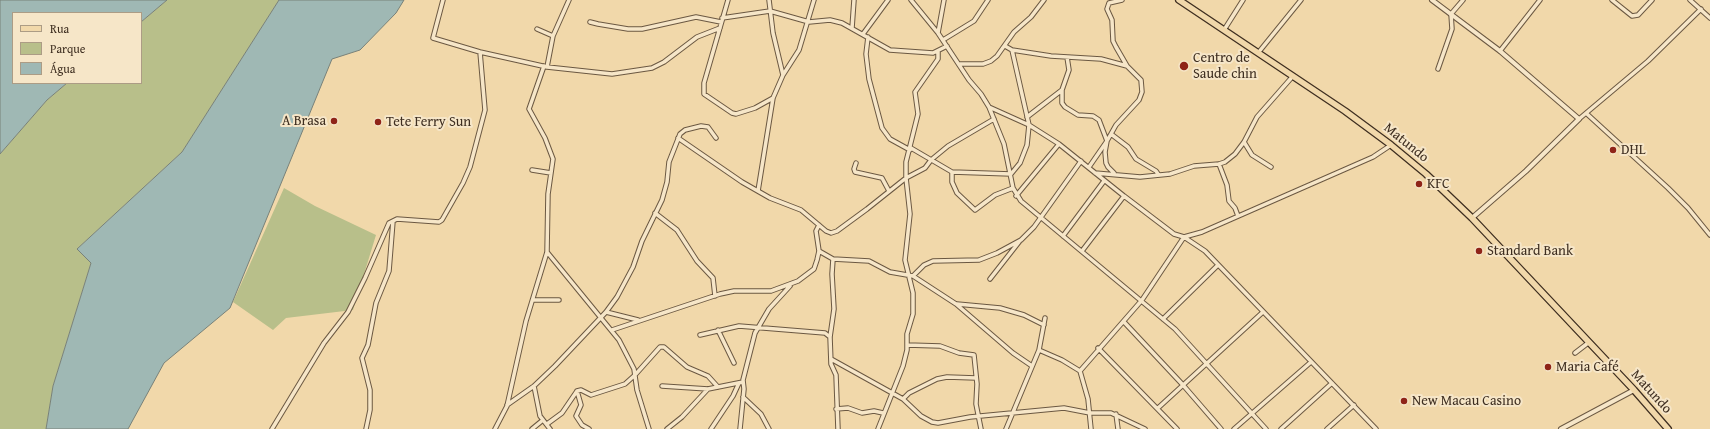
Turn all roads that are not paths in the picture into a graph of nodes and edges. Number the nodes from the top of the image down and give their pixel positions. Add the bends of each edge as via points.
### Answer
1 (443, 0) edge
2 (569, 0) edge
3 (728, 0) edge
4 (769, 0) edge
5 (814, 0) edge
6 (854, 0) edge
7 (888, 0) edge
8 (911, 0) edge
9 (944, 0) edge
10 (988, 0) edge
11 (1044, 0) edge
12 (1122, 0) edge
13 (1179, 0) edge
14 (1243, 0) edge
15 (1301, 0) edge
16 (1432, 0) edge
17 (1463, 0) edge
18 (1540, 0) edge
19 (1612, 0) edge
20 (1652, 0) edge
21 (1690, 0) edge
22 (1701, 10) junction
23 (770, 11) junction
24 (1451, 14) junction
25 (1710, 18) edge
26 (722, 20) junction
27 (590, 22) dead end
28 (809, 22) junction
29 (720, 28) junction
30 (852, 28) junction
31 (538, 30) dead end
32 (1224, 30) junction
33 (938, 33) junction
34 (863, 34) junction
35 (553, 36) junction
36 (868, 37) junction
37 (943, 40) junction
38 (947, 46) junction
39 (1005, 46) junction
40 (1012, 50) junction
41 (1500, 51) junction
42 (480, 52) junction
43 (938, 52) junction
44 (1258, 54) junction
45 (1067, 57) junction
46 (960, 64) junction
47 (546, 66) junction
48 (1127, 66) junction
49 (1438, 69) dead end
50 (783, 75) junction
51 (1292, 76) junction
52 (1062, 90) junction
53 (773, 98) junction
54 (989, 107) junction
55 (1587, 114) junction
56 (1027, 117) junction
57 (994, 119) junction
58 (1579, 119) junction
59 (1028, 125) junction
60 (1111, 134) junction
61 (678, 138) junction
62 (716, 138) dead end
63 (1107, 141) junction
64 (1244, 142) junction
65 (1058, 144) junction
66 (1391, 145) junction
67 (910, 149) junction
68 (931, 160) junction
69 (1081, 162) junction
70 (856, 163) dead end
71 (1219, 164) junction
72 (1089, 167) junction
73 (1271, 167) dead end
74 (532, 170) dead end
75 (952, 172) junction
76 (551, 173) junction
77 (1095, 173) junction
78 (1011, 174) junction
79 (1115, 174) junction
80 (1158, 174) junction
81 (906, 178) junction
82 (1104, 181) junction
83 (1013, 188) junction
84 (758, 191) junction
85 (889, 191) junction
86 (1016, 196) junction
87 (1124, 196) junction
88 (655, 214) junction
89 (1238, 216) junction
90 (1040, 217) junction
91 (1472, 218) junction
92 (393, 221) junction
93 (819, 225) junction
94 (1710, 234) edge
95 (1063, 236) junction
96 (1184, 237) junction
97 (1021, 240) junction
98 (819, 251) junction
99 (1082, 251) junction
100 (547, 252) junction
101 (833, 259) junction
102 (1218, 265) junction
103 (908, 276) junction
104 (913, 276) junction
105 (990, 279) dead end
106 (790, 285) junction
107 (715, 296) junction
108 (533, 300) junction
109 (559, 300) dead end
110 (1142, 300) junction
111 (956, 304) junction
112 (606, 312) junction
113 (1263, 312) junction
114 (600, 318) junction
115 (1045, 318) dead end
116 (1163, 319) junction
117 (640, 320) junction
118 (1124, 322) junction
119 (1044, 325) junction
120 (757, 327) junction
121 (612, 330) junction
122 (718, 330) junction
123 (700, 335) dead end
124 (830, 336) junction
125 (1588, 343) junction
126 (906, 345) junction
127 (1098, 348) junction
128 (1039, 350) junction
129 (1575, 353) dead end
130 (831, 360) junction
131 (1311, 362) junction
132 (734, 363) dead end
133 (1207, 364) junction
134 (1032, 366) junction
135 (1080, 371) junction
136 (635, 376) junction
137 (976, 378) junction
138 (741, 382) junction
139 (1332, 383) junction
140 (1183, 385) junction
141 (534, 386) junction
142 (662, 386) dead end
143 (718, 387) junction
144 (708, 388) junction
145 (1634, 390) junction
146 (577, 391) junction
147 (893, 395) junction
148 (743, 397) junction
149 (904, 399) junction
150 (1354, 405) junction
151 (507, 406) junction
152 (1158, 408) junction
153 (836, 409) junction
154 (883, 413) junction
155 (1013, 413) junction
156 (1090, 413) junction
157 (1252, 413) junction
158 (1116, 414) junction
159 (980, 417) junction
160 (542, 420) junction
161 (547, 424) junction
162 (1090, 428) edge
163 (1373, 428) edge
164 (272, 429) edge
165 (366, 429) edge
166 (495, 429) edge
167 (532, 429) edge
168 (550, 429) edge
169 (589, 429) edge
170 (649, 429) edge
171 (667, 429) edge
172 (711, 429) edge
173 (740, 429) edge
174 (769, 429) edge
175 (838, 429) edge
176 (878, 429) edge
177 (982, 429) edge
178 (1006, 429) edge
179 (1085, 429) edge
180 (1118, 429) edge
181 (1145, 429) edge
182 (1178, 429) edge
183 (1221, 429) edge
184 (1234, 429) edge
185 (1266, 429) edge
186 (1280, 429) edge
187 (1327, 429) edge
188 (1561, 429) edge
189 (1668, 429) edge

1 - 42 street via 432,38
2 - 35 street
3 - 26 street
4 - 23 street
5 - 28 street
6 - 30 street
7 - 34 street
8 - 33 street
9 - 33 street
10 - 37 street via 974,22
11 - 39 street via 1031,17 1014,32
12 - 48 street via 1109,3 1107,9 1112,20 1113,41
13 - 32 main road, Matundo
14 - 32 street
15 - 44 street
16 - 24 street
17 - 24 street
18 - 41 street
19 - 20 street via 1632,16 1638,15
21 - 22 street
22 - 25 street
22 - 55 street
23 - 26 street
23 - 28 street
23 - 50 street
24 - 41 street
24 - 49 street via 1452,29
26 - 27 street via 696,17 642,29
26 - 29 street
28 - 30 street via 830,20
28 - 50 street via 797,55
29 - 47 street via 697,36 664,62 639,71 612,74
29 - 53 street via 704,83 705,96 736,114 755,108
30 - 34 street
31 - 35 street
32 - 44 main road, Matundo
33 - 37 street
34 - 36 street
35 - 47 street
36 - 43 street via 890,50
36 - 67 street via 866,54 882,128 890,139
37 - 38 street
38 - 43 street
38 - 46 street
39 - 40 street
39 - 46 street via 991,61 982,64
40 - 45 street
40 - 56 street
41 - 58 street
42 - 47 street
42 - 92 street via 485,110 467,175 439,222 397,219
43 - 67 street via 938,59 915,92 918,114
44 - 51 main road, Matundo
45 - 48 street via 1094,57
45 - 52 street via 1069,70
46 - 54 street
47 - 76 street via 529,109 552,155
48 - 60 street via 1141,80 1142,92 1135,105 1116,124
50 - 53 street
51 - 64 street via 1257,117
51 - 66 main road, Matundo
52 - 56 street
52 - 63 street via 1065,107 1082,116 1096,117
53 - 84 street
54 - 57 street
54 - 59 street
55 - 58 street
55 - 94 street via 1668,188
56 - 59 street
57 - 68 street via 948,146
57 - 78 street via 1004,144
58 - 91 street via 1526,171
59 - 65 street
59 - 78 street via 1027,146 1020,163
60 - 63 street
60 - 80 street via 1128,147 1136,159
61 - 62 street via 685,130 701,126 708,127
61 - 84 street
61 - 88 street via 669,162 665,191
63 - 72 street
63 - 79 street via 1106,163
64 - 71 street via 1235,154
64 - 73 street via 1252,155
65 - 69 street
65 - 86 street
66 - 89 street via 1373,157
66 - 91 main road, Matundo
67 - 68 street
67 - 81 street via 906,162
68 - 75 street
68 - 81 street via 925,168
69 - 72 street
69 - 90 street
70 - 85 street via 855,172 882,178
71 - 80 street via 1194,166 1170,174
71 - 89 street via 1230,201
72 - 77 street
74 - 76 street
75 - 78 street
75 - 83 street via 952,182 957,193 975,210 995,195
76 - 100 street
77 - 79 street
77 - 82 street
78 - 83 street
79 - 80 street via 1140,177
81 - 85 street
81 - 103 street via 910,214 905,255
82 - 87 street
82 - 95 street
83 - 86 street
84 - 93 street via 801,210
85 - 93 street via 837,231 828,232
86 - 90 street
87 - 96 street via 1174,234
87 - 99 street
88 - 107 street via 677,230 697,261 712,276
88 - 112 street via 633,267
89 - 96 street
90 - 95 street
90 - 97 street
91 - 125 main road, Matundo
92 - 164 street via 386,227 374,259 348,312 324,343
92 - 165 street via 389,271 376,303 368,345 362,358 370,390 370,410
93 - 98 street via 816,231
95 - 99 street
96 - 102 street via 1205,251
96 - 110 street
97 - 104 street via 979,260 933,262 924,265
97 - 105 street
98 - 101 street
98 - 106 street via 814,269
99 - 110 street
100 - 108 street
100 - 114 street
101 - 103 street via 869,261 890,272
101 - 124 street via 834,309
102 - 113 street
102 - 116 street
103 - 104 street
103 - 126 street via 914,303
104 - 111 street
106 - 107 street via 771,290 734,291
106 - 120 street
107 - 117 street
108 - 109 street
108 - 151 street
110 - 116 street
110 - 118 street
111 - 119 street via 1000,308 1024,315
111 - 134 street
112 - 114 street
112 - 117 street
113 - 131 street
113 - 133 street
114 - 121 street
114 - 141 street
115 - 119 street
116 - 133 street
117 - 121 street
118 - 127 street
118 - 140 street
119 - 128 street
120 - 122 street via 739,326
120 - 124 street via 825,333
120 - 138 street
121 - 136 street via 633,367
122 - 123 street
122 - 132 street
124 - 130 street
125 - 129 street
125 - 145 main road, Matundo
126 - 137 street via 940,346 974,355
126 - 147 street via 903,366
127 - 135 street
127 - 152 street
128 - 134 street
128 - 135 street via 1071,364
130 - 147 street
130 - 153 street via 836,375
131 - 139 street
131 - 157 street
133 - 140 street
133 - 157 street
134 - 155 street
135 - 156 street
136 - 143 street via 662,346 687,367 708,376
136 - 146 street via 621,386 595,394
136 - 170 street
137 - 149 street via 937,379 909,393
137 - 159 street via 976,404
138 - 143 street
138 - 148 street
138 - 172 street
139 - 150 street
139 - 186 street
140 - 152 street
140 - 183 street
141 - 151 street
141 - 160 street
142 - 144 street
143 - 144 street
144 - 171 street via 682,417
145 - 188 street
145 - 189 main road, Matundo
146 - 161 street via 562,413
146 - 169 street via 580,405 576,416 582,425
147 - 149 street
147 - 154 street
148 - 173 street
148 - 174 street via 761,414
149 - 159 street via 921,416 932,422
150 - 163 street
150 - 187 street
151 - 166 street
152 - 182 street
153 - 154 street via 848,408 862,413
153 - 175 street
154 - 176 street
155 - 156 street via 1064,408
155 - 159 street
155 - 178 street
156 - 158 street
156 - 162 street
157 - 184 street
157 - 185 street
158 - 180 street
158 - 181 street
159 - 177 street
160 - 161 street
160 - 167 street
161 - 168 street
162 - 179 street

